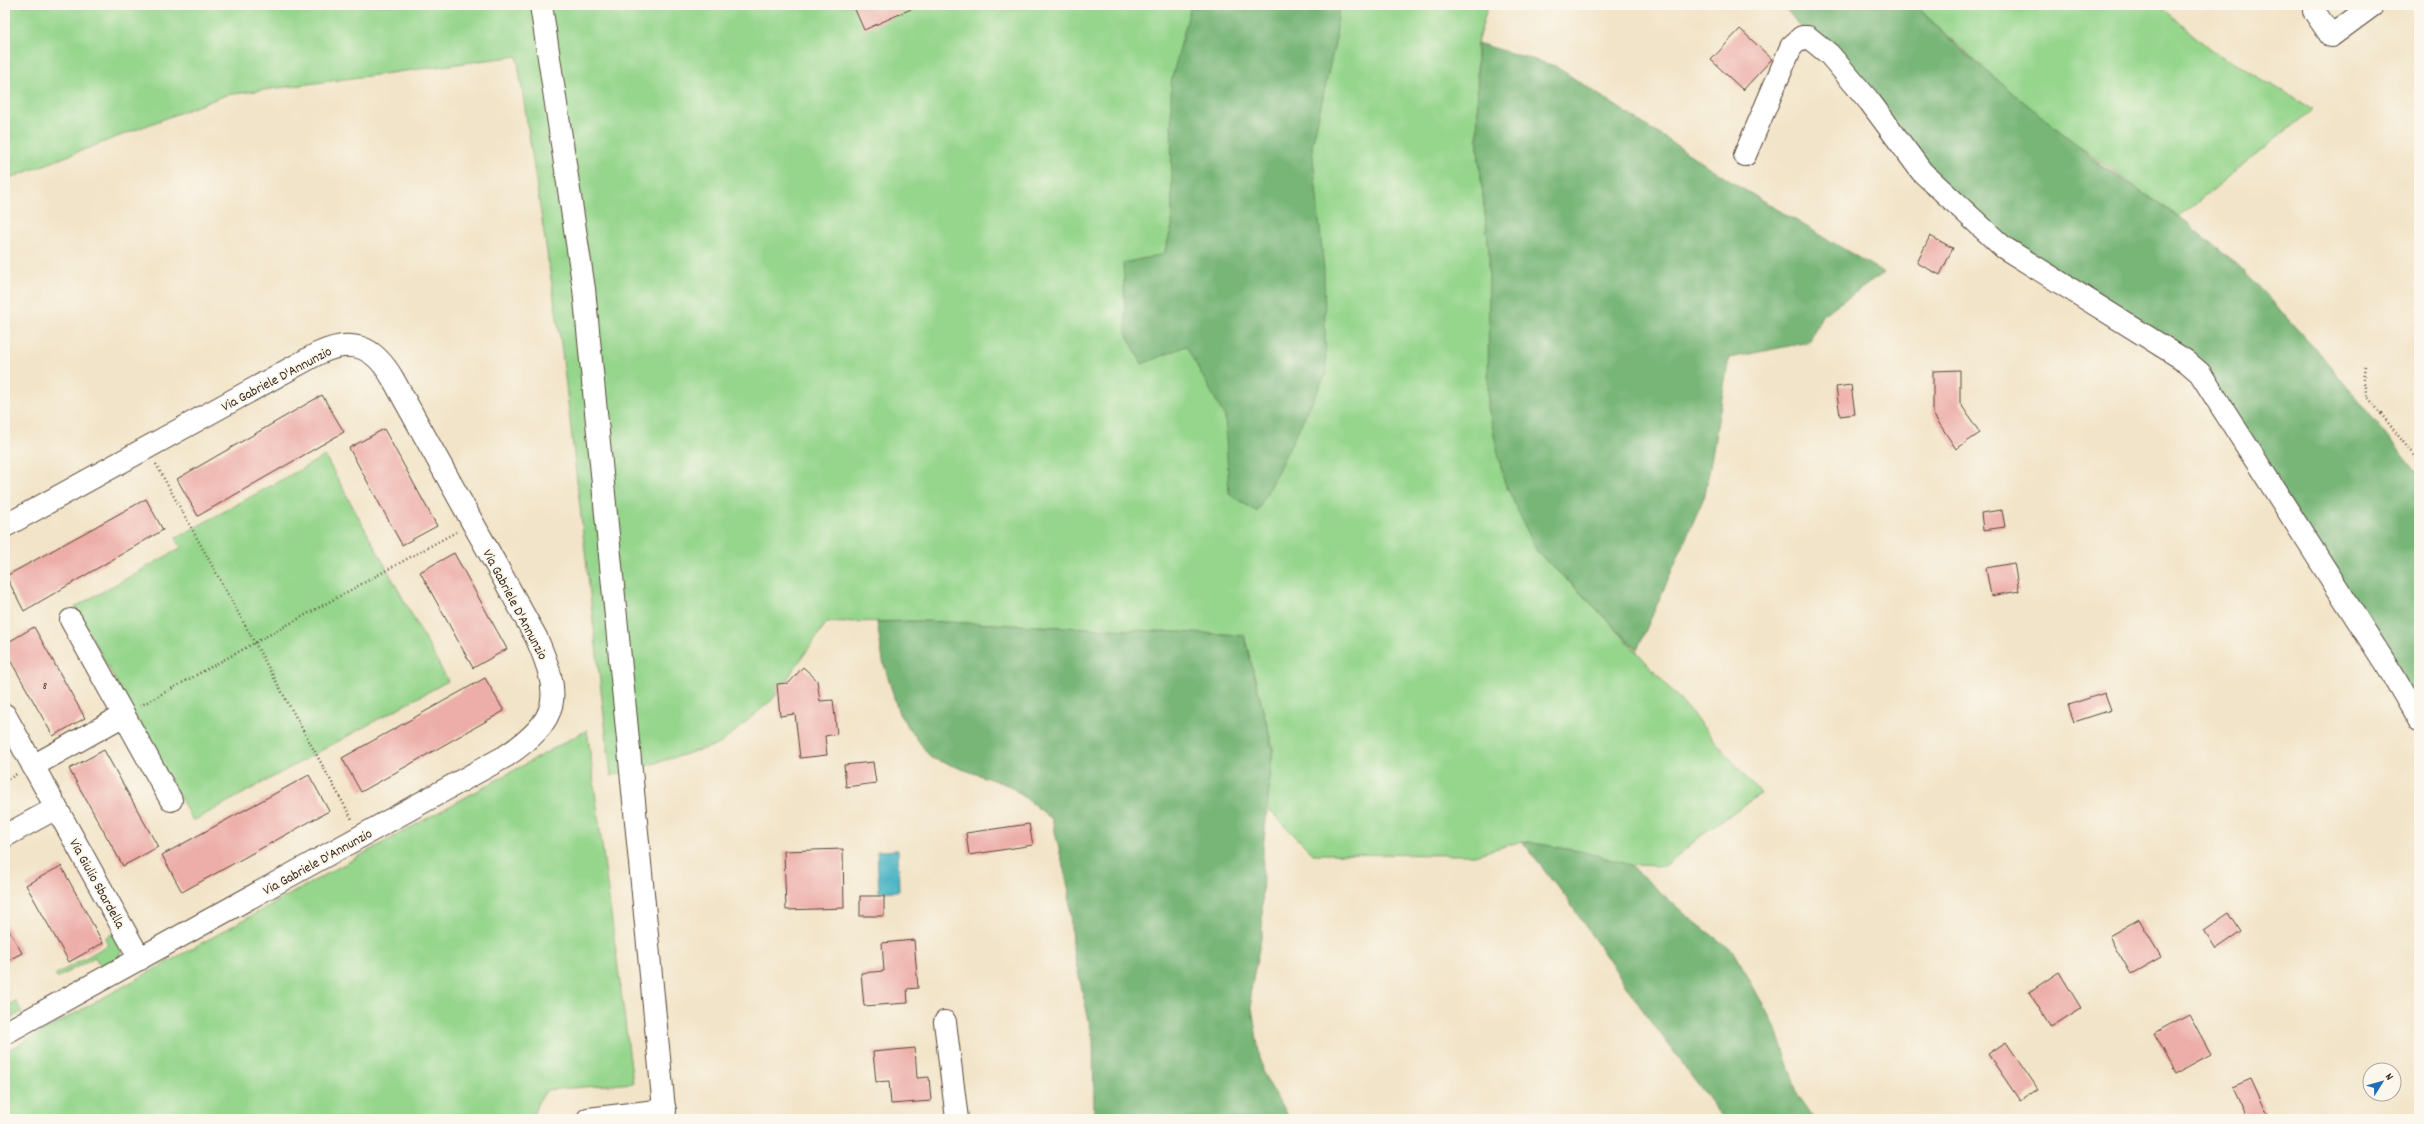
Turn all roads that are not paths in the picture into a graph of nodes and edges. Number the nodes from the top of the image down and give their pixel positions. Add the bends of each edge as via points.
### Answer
1 (541, 5) edge
2 (2373, 5) edge
3 (2314, 11) dead end
4 (1745, 155) dead end
5 (5, 526) edge
6 (71, 620) dead end
7 (5, 715) edge
8 (124, 715) junction
9 (2419, 720) edge
10 (33, 766) junction
11 (171, 800) dead end
12 (56, 808) junction
13 (5, 836) edge
14 (140, 959) junction
15 (945, 1022) dead end
16 (5, 1033) edge
17 (665, 1114) edge
18 (588, 1119) edge
19 (958, 1119) edge

1 - 17 street via 584,289
2 - 3 street via 2331,36
4 - 9 street via 1791,47 1802,37 1808,36 1829,54 1870,102 1922,172 2003,247 2186,361 2200,373
5 - 14 street, Via Gabriele D'Annunzio via 325,350 358,346 372,353 385,367 544,655 553,688 551,709 540,730 510,754
6 - 8 street
7 - 10 street, Via Giulio Sbardella
8 - 10 street
8 - 11 street
10 - 12 street, Via Giulio Sbardella
12 - 13 street
12 - 14 street, Via Giulio Sbardella
14 - 16 street, Via Gabriele D'Annunzio
15 - 19 street
17 - 18 street

